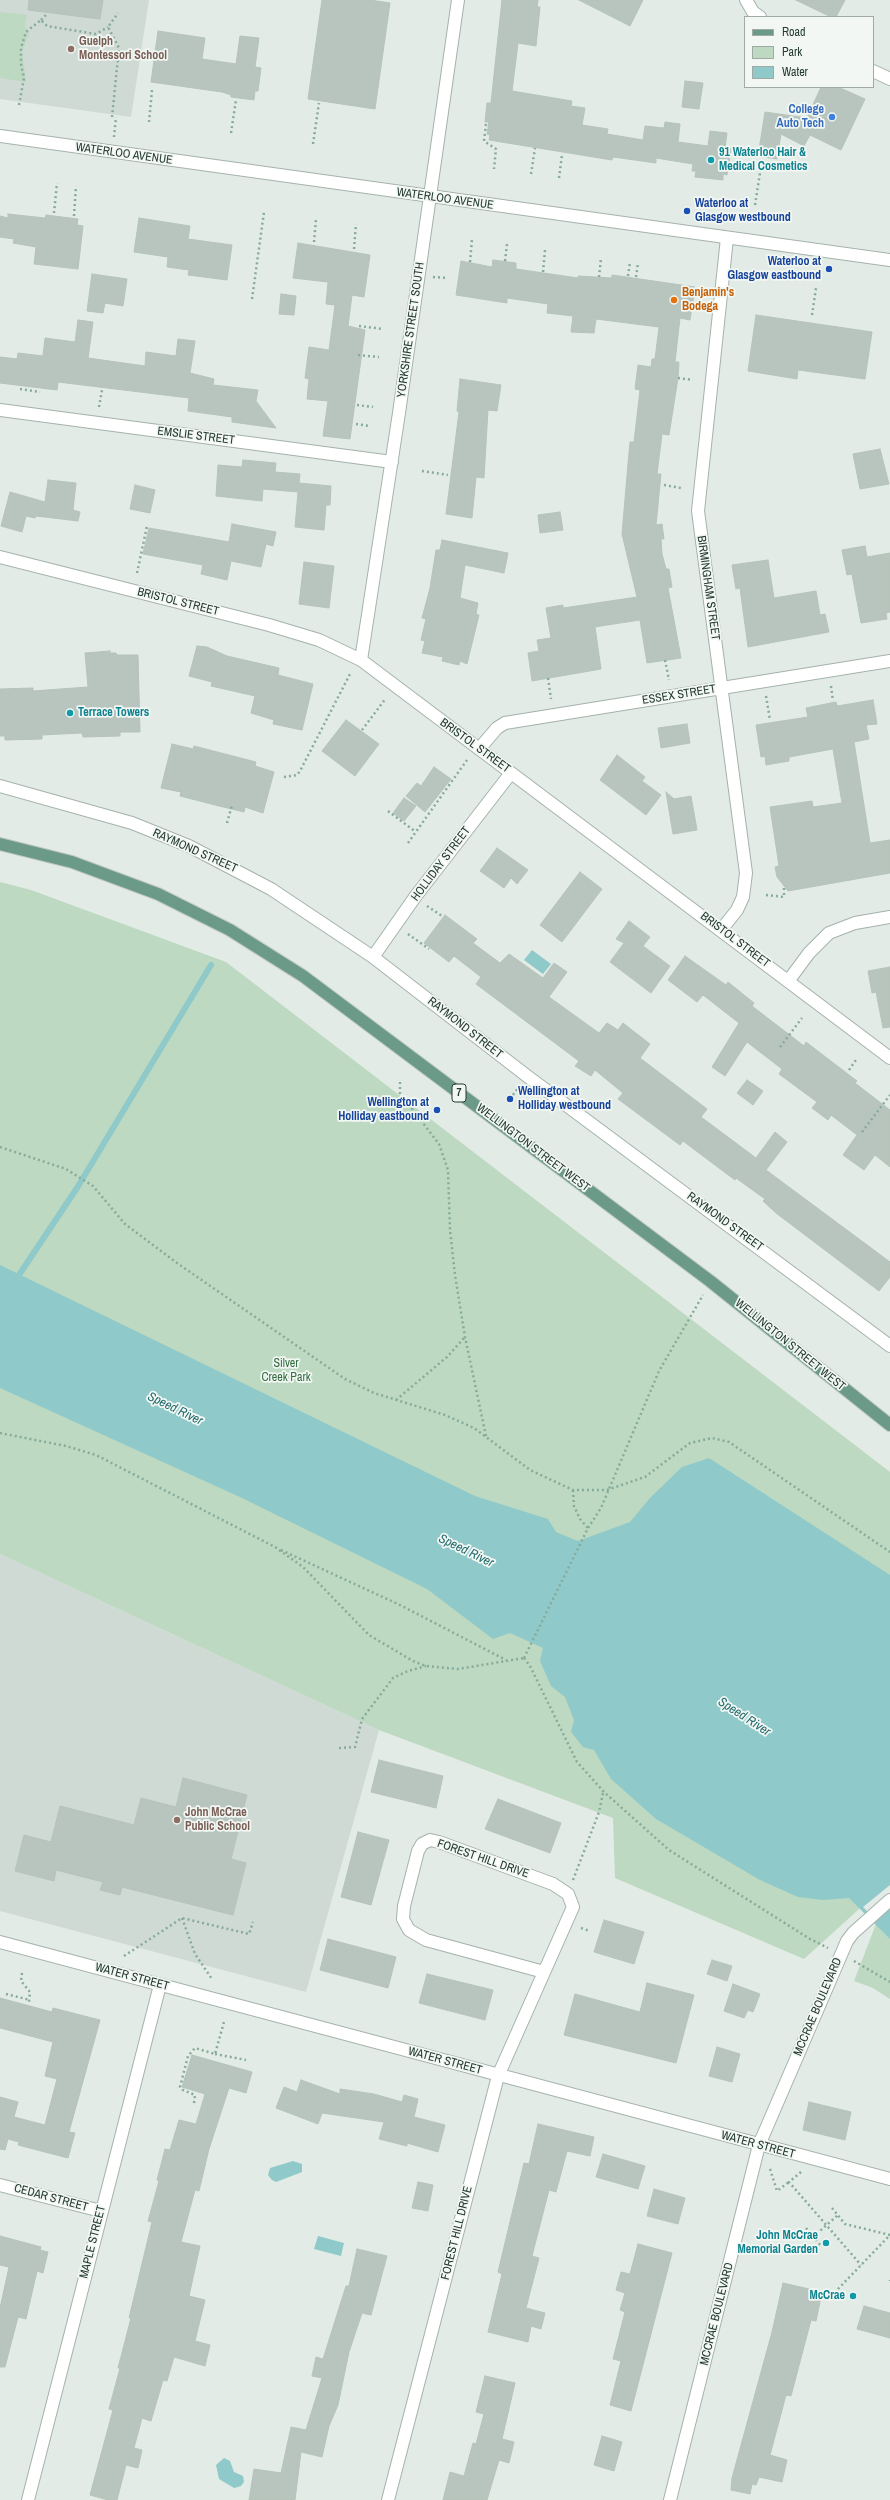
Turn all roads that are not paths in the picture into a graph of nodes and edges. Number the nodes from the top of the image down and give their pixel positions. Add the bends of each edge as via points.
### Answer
1 (458, 0) edge
2 (746, 0) edge
3 (759, 16) edge
4 (874, 71) edge
5 (890, 79) edge
6 (0, 136) edge
7 (431, 197) junction
8 (728, 238) junction
9 (890, 260) edge
10 (0, 410) edge
11 (392, 462) junction
12 (0, 557) edge
13 (361, 660) junction
14 (890, 661) edge
15 (721, 688) junction
16 (479, 749) junction
17 (511, 772) junction
18 (0, 786) edge
19 (0, 844) edge
20 (890, 917) edge
21 (721, 930) junction
22 (373, 957) junction
23 (789, 980) junction
24 (890, 1058) edge
25 (890, 1346) edge
26 (890, 1425) edge
27 (890, 1900) edge
28 (0, 1942) edge
29 (544, 1972) junction
30 (160, 1985) junction
31 (498, 2076) junction
32 (759, 2145) junction
33 (890, 2179) edge
34 (0, 2185) edge
35 (101, 2211) junction
36 (28, 2500) edge
37 (388, 2500) edge
38 (670, 2500) edge

1 - 7 street, YORKSHIRE STREET SOUTH
2 - 3 street
4 - 5 street
6 - 7 street, WATERLOO AVENUE
7 - 8 street, WATERLOO AVENUE
7 - 11 street, YORKSHIRE STREET SOUTH
8 - 9 street, WATERLOO AVENUE
8 - 15 street, BIRMINGHAM STREET via 698,511
10 - 11 street, EMSLIE STREET
11 - 13 street, YORKSHIRE STREET SOUTH
12 - 13 street, BRISTOL STREET via 269,625 320,640
13 - 16 street, BRISTOL STREET
14 - 15 street, ESSEX STREET
15 - 16 street, ESSEX STREET via 505,723 497,728
15 - 21 street, BIRMINGHAM STREET via 746,873 743,897 737,910
16 - 17 street, BRISTOL STREET
17 - 21 street, BRISTOL STREET
17 - 22 street, HOLLIDAY STREET
18 - 22 street, RAYMOND STREET via 132,823 189,846 271,889
19 - 26 main road, WELLINGTON STREET WEST / 7 via 80,864 158,894 230,930 302,976 710,1280
20 - 23 street via 855,924 829,933 812,949
21 - 23 street, BRISTOL STREET
22 - 25 street, RAYMOND STREET via 527,1076
23 - 24 street, BRISTOL STREET
27 - 32 street, MCCRAE BOULEVARD via 853,1933 841,1954
28 - 30 street, WATER STREET
29 - 29 street, FOREST HILL DRIVE via 573,1907 568,1894 553,1884 438,1842 430,1840 422,1844 404,1906 403,1919 409,1930 426,1940
29 - 31 street, FOREST HILL DRIVE
30 - 31 street, WATER STREET
30 - 35 street, MAPLE STREET
31 - 32 street, WATER STREET
31 - 37 street, FOREST HILL DRIVE
32 - 33 street, WATER STREET
32 - 38 street, MCCRAE BOULEVARD
34 - 35 street, CEDAR STREET
35 - 36 street, MAPLE STREET

